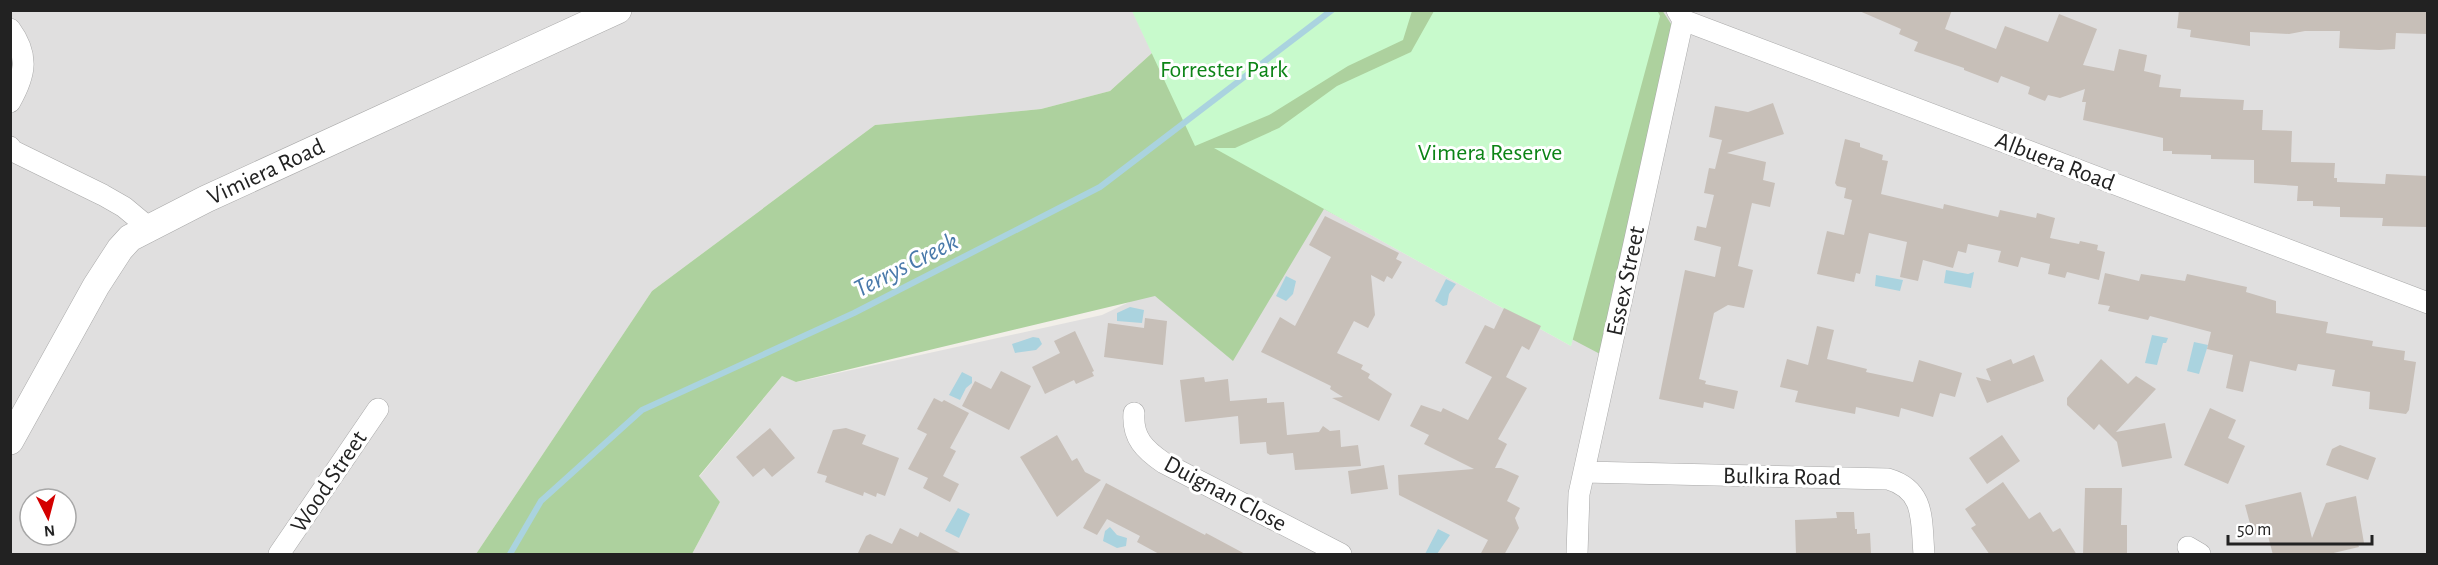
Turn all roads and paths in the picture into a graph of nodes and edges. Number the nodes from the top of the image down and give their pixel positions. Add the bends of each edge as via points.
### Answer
1 (618, 10) edge
2 (1680, 15) edge
3 (10, 29) edge
4 (10, 102) edge
5 (10, 147) edge
6 (148, 227) junction
7 (2427, 303) edge
8 (378, 409) dead end
9 (1134, 413) dead end
10 (10, 441) edge
11 (1584, 472) junction
12 (279, 555) edge
13 (1341, 555) edge
14 (1577, 555) edge
15 (1924, 555) edge

1 - 6 street, Vimiera Road
2 - 7 street, Albuera Road
2 - 11 street, Essex Street
3 - 4 street via 25,57 21,81
5 - 6 street via 124,207
6 - 10 street, Vimiera Road via 120,249
8 - 12 street, Wood Street
9 - 13 street, Duignan Close via 1133,426 1147,452
11 - 14 street, Essex Street via 1577,518
11 - 15 street, Bulkira Road via 1888,479 1911,491 1918,503

